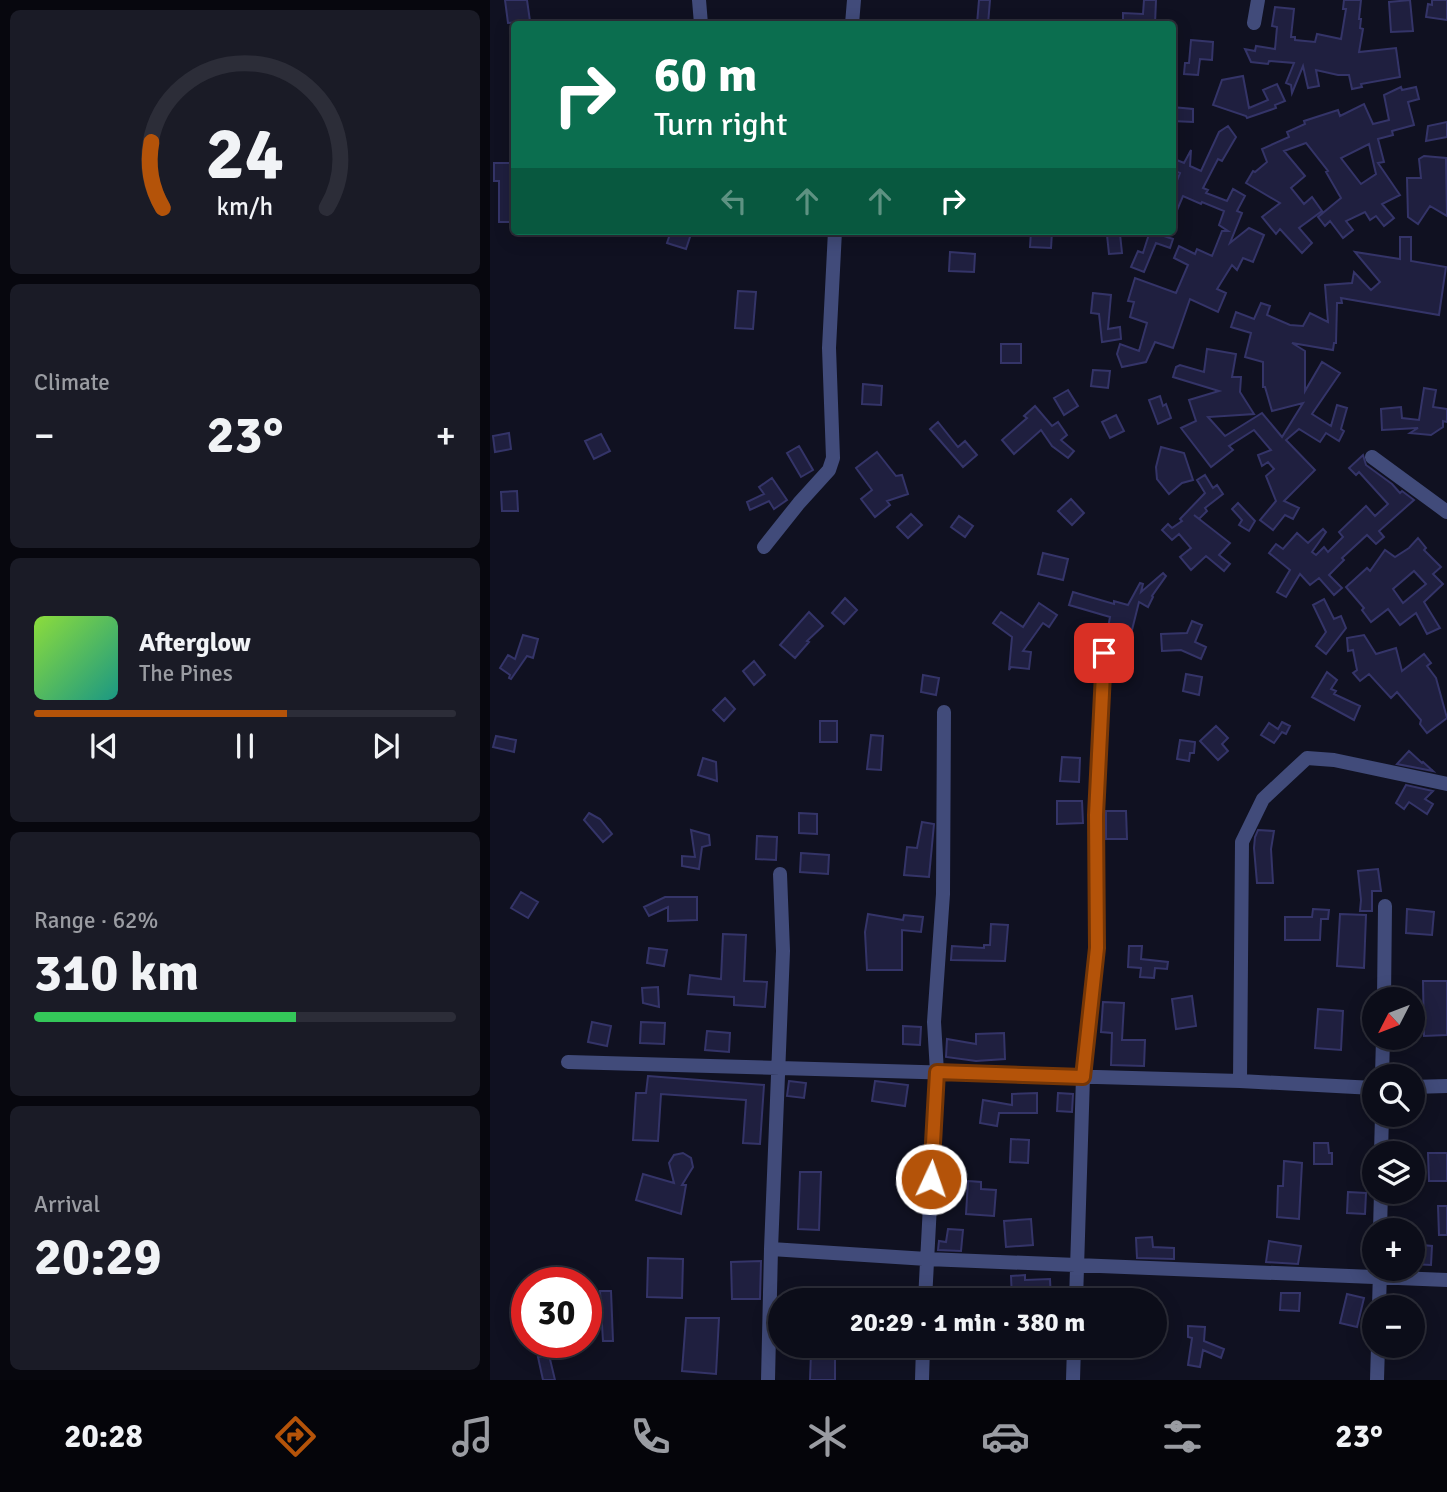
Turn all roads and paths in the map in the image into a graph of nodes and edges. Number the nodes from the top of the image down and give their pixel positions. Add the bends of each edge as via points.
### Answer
1 (699, 0) edge
2 (854, 0) edge
3 (1258, 0) edge
4 (701, 21) edge
5 (852, 21) edge
6 (1254, 23) dead end
7 (835, 235) edge
8 (1372, 457) dead end
9 (1447, 512) edge
10 (764, 547) dead end
11 (1104, 653) dead end
12 (944, 712) dead end
13 (1447, 784) edge
14 (780, 874) dead end
15 (1385, 906) dead end
16 (1384, 987) edge
17 (568, 1062) dead end
18 (778, 1068) junction
19 (937, 1072) junction
20 (1083, 1077) junction
21 (1240, 1081) junction
22 (1447, 1086) edge
23 (1362, 1087) edge
24 (1425, 1087) edge
25 (771, 1249) junction
26 (927, 1259) junction
27 (1078, 1266) junction
28 (1362, 1273) edge
29 (1425, 1278) edge
30 (1447, 1280) edge
31 (926, 1288) edge
32 (1077, 1288) edge
33 (923, 1358) edge
34 (1074, 1358) edge
35 (1378, 1358) edge
36 (768, 1380) edge
37 (922, 1380) edge
38 (1073, 1380) edge
39 (1377, 1380) edge

1 - 4 street
2 - 5 street
3 - 6 street
7 - 10 street via 829,348 833,458 830,470
8 - 9 street
11 - 20 street via 1096,815 1097,948
12 - 19 street via 943,894 934,1022
13 - 21 street via 1307,758 1263,799 1242,842
14 - 18 street via 783,951
15 - 16 street
17 - 18 street
18 - 19 street
18 - 25 street
19 - 20 street
19 - 26 street
20 - 21 street
20 - 27 street
21 - 23 street
22 - 24 street
25 - 26 street
25 - 36 street
26 - 27 street
26 - 31 street
27 - 28 street
27 - 32 street
29 - 30 street
33 - 37 street
34 - 38 street
35 - 39 street

